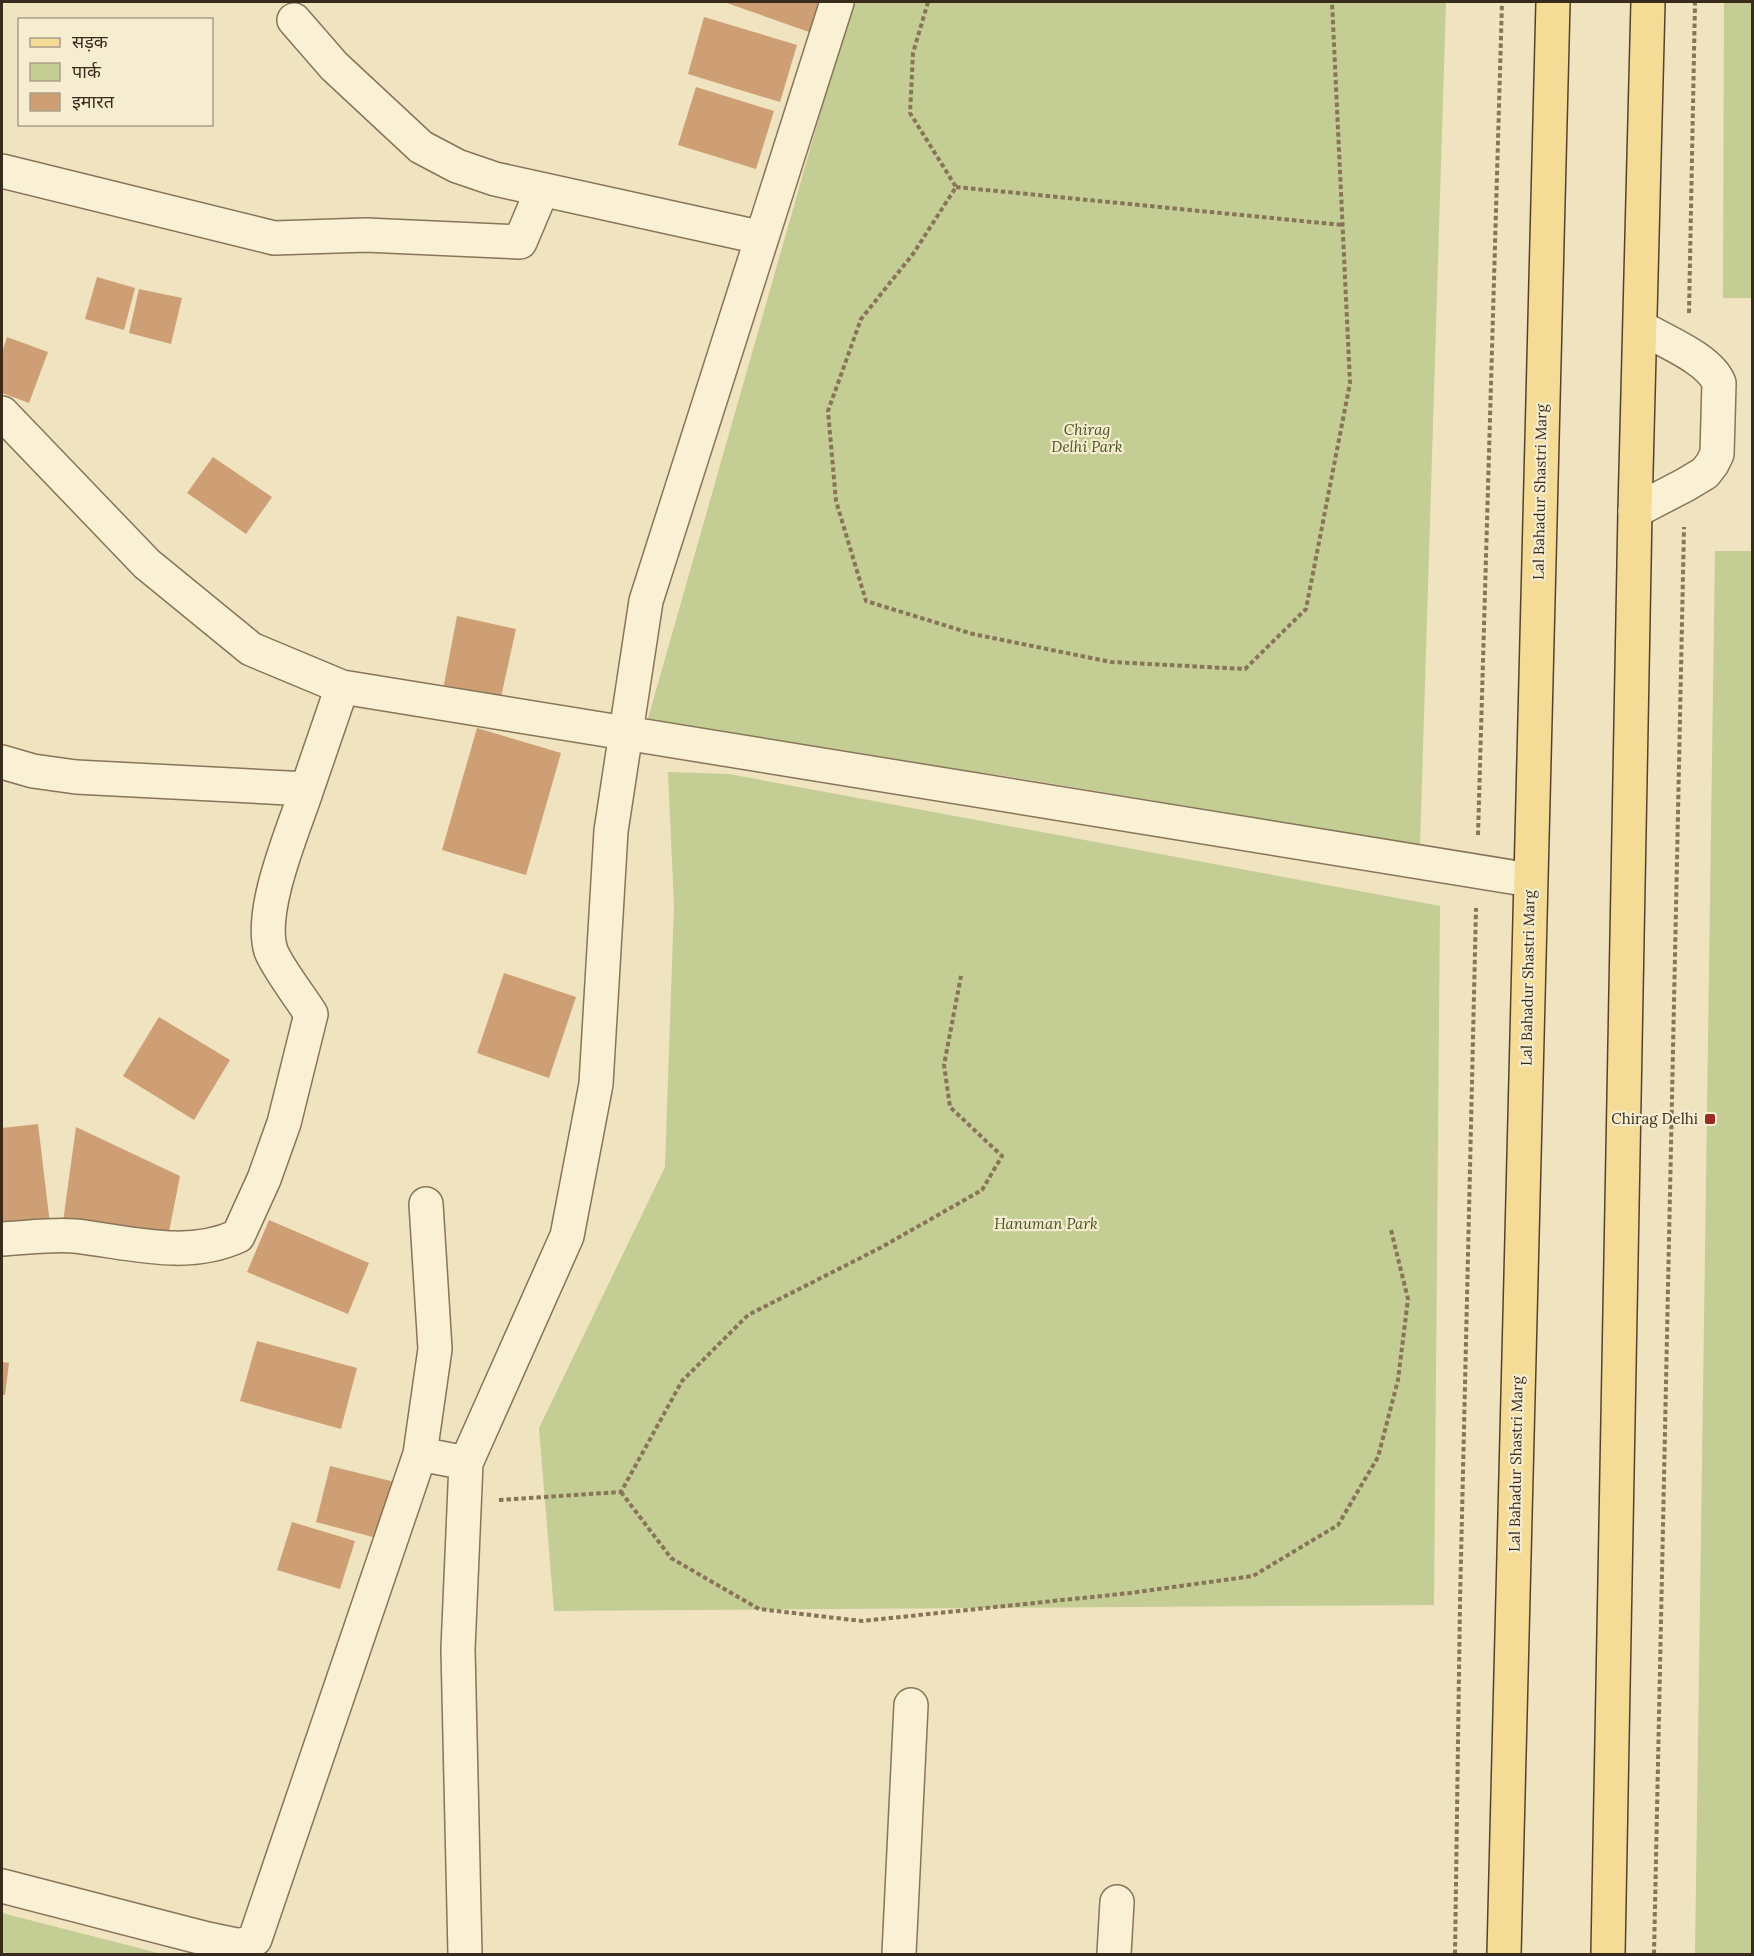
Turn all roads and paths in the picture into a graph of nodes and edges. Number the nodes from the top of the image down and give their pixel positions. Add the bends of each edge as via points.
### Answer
1 (837, 2) edge
2 (928, 2) edge
3 (1332, 2) edge
4 (1502, 2) edge
5 (1553, 2) edge
6 (1648, 2) edge
7 (1695, 2) edge
8 (294, 20) dead end
9 (2, 171) edge
10 (956, 187) junction
11 (542, 190) junction
12 (1344, 225) junction
13 (759, 237) junction
14 (1642, 328) junction
15 (1689, 354) junction
16 (2, 413) edge
17 (1685, 485) junction
18 (1635, 512) junction
19 (342, 687) junction
20 (625, 734) junction
21 (2, 762) edge
22 (307, 789) junction
23 (1477, 871) junction
24 (1530, 880) junction
25 (961, 976) dead end
26 (426, 1204) dead end
27 (1391, 1230) dead end
28 (2, 1239) edge
29 (420, 1454) junction
30 (466, 1463) junction
31 (621, 1492) junction
32 (465, 1502) junction
33 (911, 1705) dead end
34 (2, 1886) edge
35 (1117, 1902) dead end
36 (465, 1954) edge
37 (898, 1954) edge
38 (1114, 1954) edge
39 (1455, 1954) edge
40 (1504, 1954) edge
41 (1608, 1954) edge
42 (1654, 1954) edge

1 - 13 street
2 - 10 path via 913,53 910,113
3 - 12 path
4 - 23 path
5 - 24 main road, Lal Bahadur Shastri Marg
6 - 14 main road
7 - 15 path
8 - 11 street via 334,66 421,147 466,170
9 - 11 street via 274,238 366,235 520,242
10 - 12 path
10 - 12 path via 913,254 861,319 828,411 836,501 866,601 973,634 1111,662 1245,669 1306,609 1350,383
11 - 13 street
13 - 20 street via 646,600
14 - 15 street
14 - 18 main road
15 - 17 street via 1711,369 1719,383 1717,454 1705,473
16 - 19 street via 147,564 251,650
17 - 18 street
17 - 42 path
18 - 41 main road
19 - 20 street
19 - 22 street
20 - 23 street
20 - 30 street via 611,831 596,1084 567,1236
21 - 22 street via 76,777
22 - 28 street via 278,876 270,917 271,951 311,1014 284,1123 238,1236 222,1244 160,1249 73,1236
23 - 24 street
23 - 39 path
24 - 40 main road, Lal Bahadur Shastri Marg
25 - 31 path via 944,1065 950,1107 1002,1156 982,1190 880,1248 748,1315 682,1381
26 - 29 street via 435,1348
27 - 31 path via 1408,1299 1398,1380 1378,1457 1338,1525 1253,1576 862,1621 759,1609 671,1558
29 - 30 street
29 - 34 street via 255,1940 241,1946 207,1939
30 - 32 street
31 - 32 path
32 - 36 street via 458,1649
33 - 37 street
35 - 38 street

